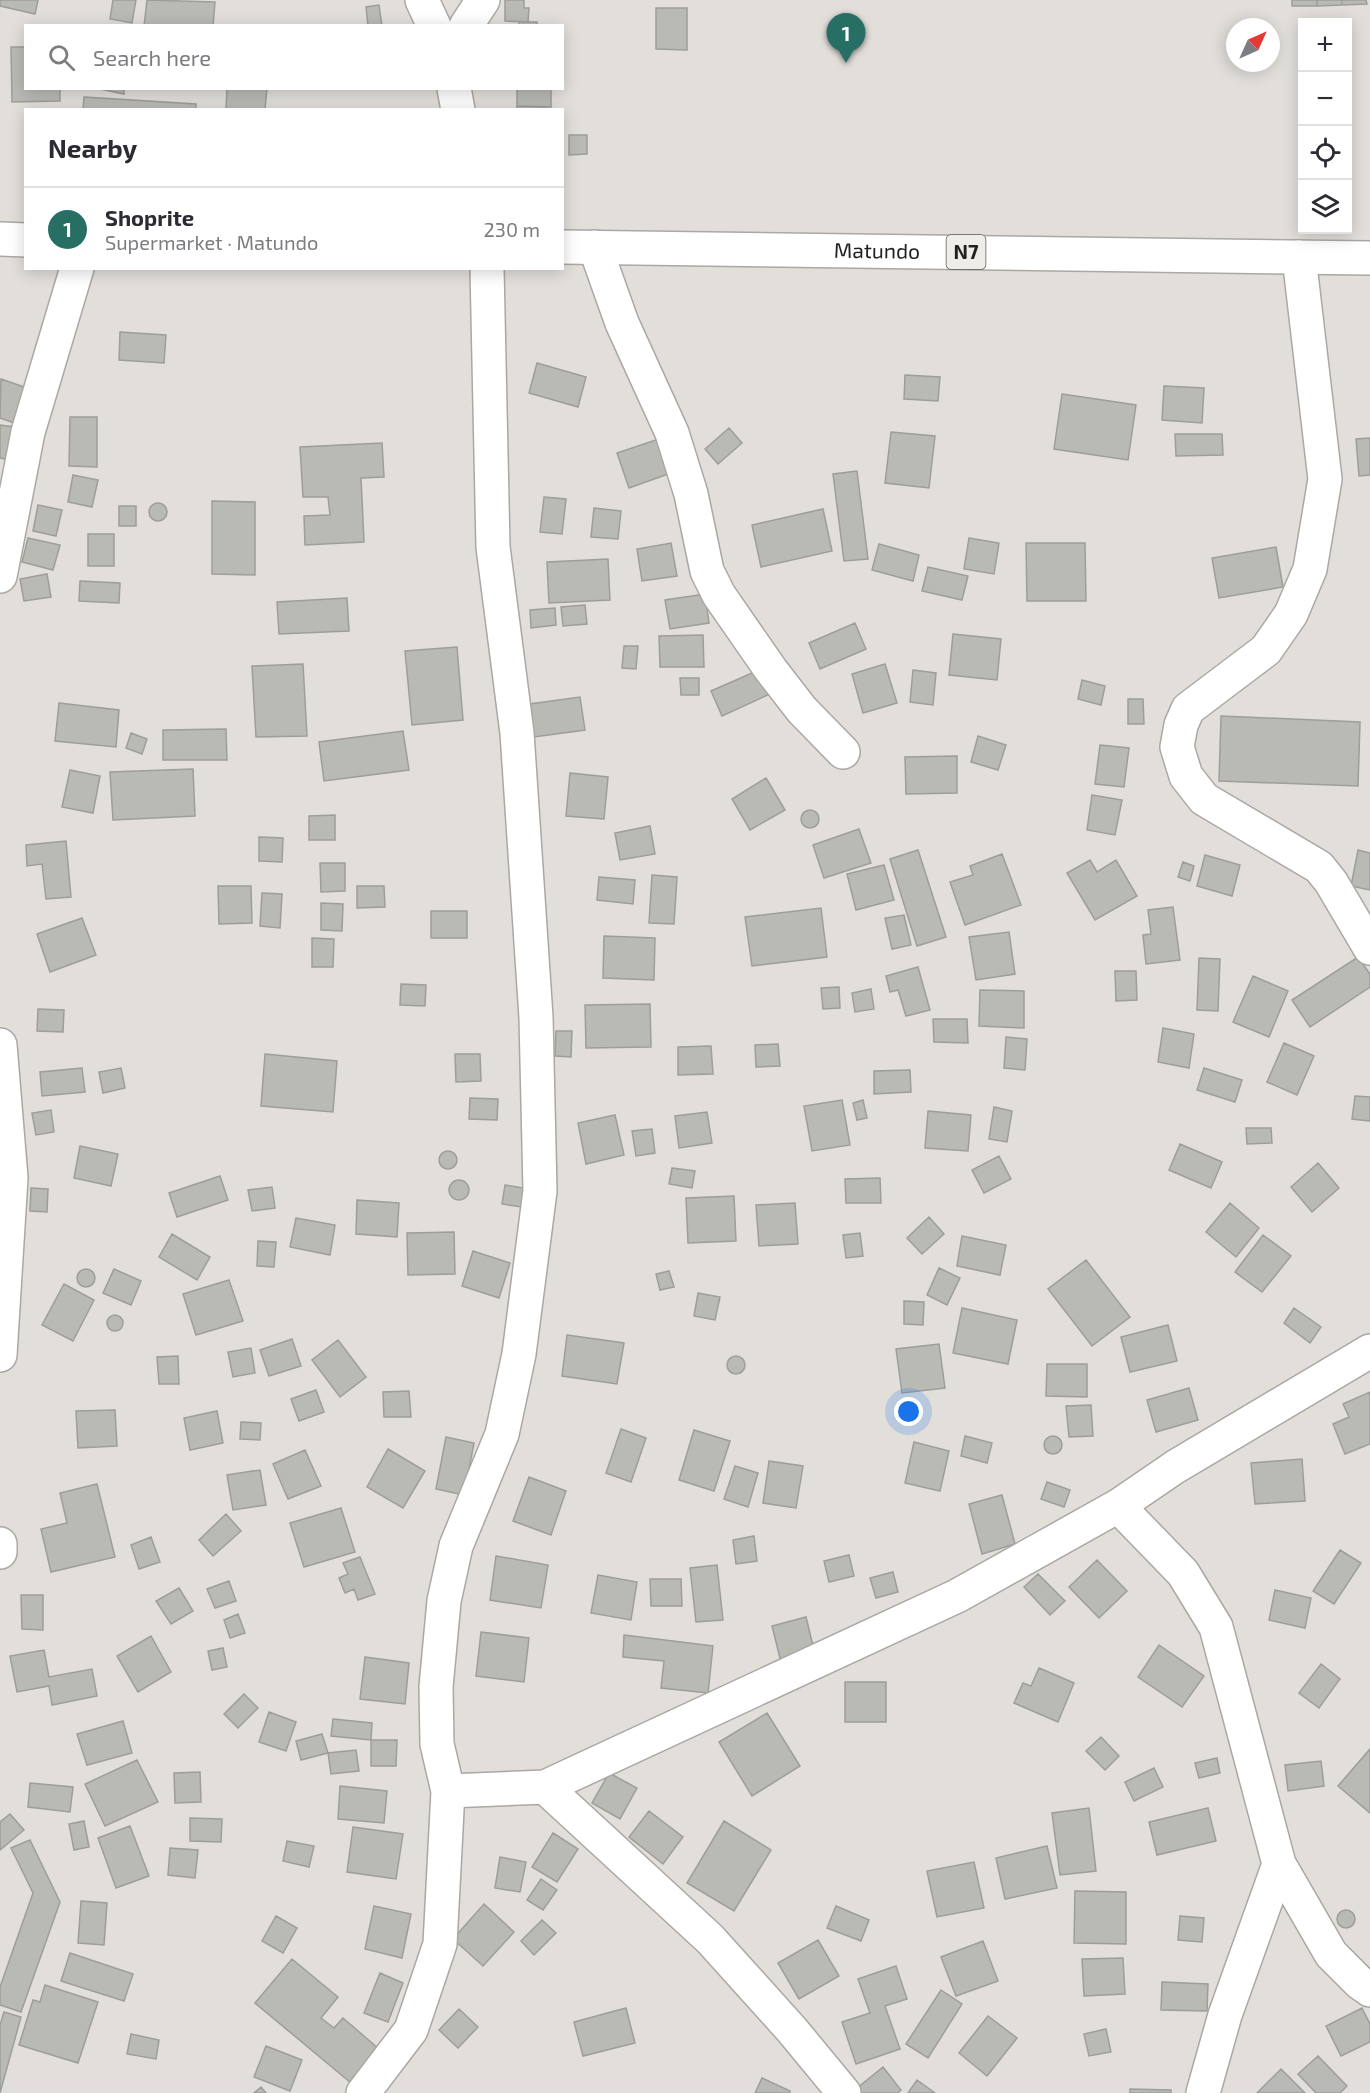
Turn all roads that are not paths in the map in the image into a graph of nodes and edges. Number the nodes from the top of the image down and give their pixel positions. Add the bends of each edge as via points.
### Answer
1 (422, 0) edge
2 (483, 0) edge
3 (433, 24) edge
4 (466, 24) edge
5 (454, 90) edge
6 (458, 108) edge
7 (0, 239) edge
8 (24, 240) edge
9 (564, 247) edge
10 (595, 248) junction
11 (1299, 257) junction
12 (1370, 258) edge
13 (76, 270) edge
14 (488, 270) edge
15 (0, 576) edge
16 (843, 752) dead end
17 (1370, 948) edge
18 (0, 1045) edge
19 (1370, 1351) edge
20 (0, 1355) edge
21 (1119, 1506) junction
22 (0, 1544) edge
23 (0, 1552) edge
24 (545, 1788) junction
25 (448, 1791) junction
26 (1279, 1864) junction
27 (1370, 1990) edge
28 (363, 2093) edge
29 (844, 2093) edge
30 (1203, 2093) edge

1 - 3 street
2 - 4 street
5 - 6 street
7 - 8 street
9 - 10 street, Matundo / N7
10 - 11 street, Matundo / N7
10 - 16 street via 621,323 672,434 691,494 707,571 771,670 802,710
11 - 12 street, Matundo / N7
11 - 17 street via 1326,479 1310,569 1291,614 1266,650 1188,709 1180,725 1177,747 1186,776 1204,799 1319,867
13 - 15 street via 28,432
14 - 25 street via 493,547 517,733 536,1017 540,1191 519,1354 502,1434 456,1546 444,1602 436,1687 437,1744
18 - 20 street via 11,1178
19 - 21 street via 1175,1467
21 - 24 street via 957,1596
21 - 26 street via 1183,1573 1216,1627
22 - 23 street
24 - 25 street
24 - 29 street via 710,1939
25 - 28 street via 440,1944 411,2030
26 - 27 street via 1331,1954
26 - 30 street via 1225,2015

